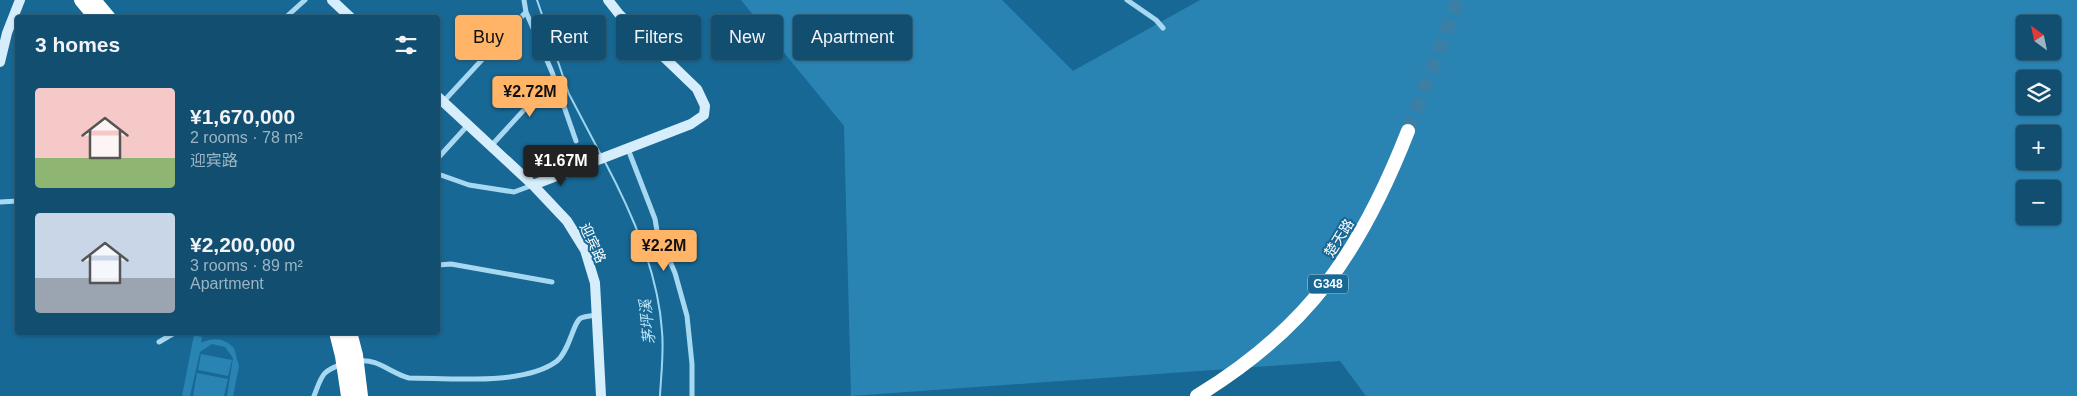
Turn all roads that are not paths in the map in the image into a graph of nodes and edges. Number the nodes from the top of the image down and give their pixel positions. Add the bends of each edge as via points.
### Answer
1 (20, 0) edge
2 (75, 0) edge
3 (81, 0) edge
4 (305, 0) edge
5 (332, 0) edge
6 (524, 0) edge
7 (608, 0) edge
8 (1127, 0) edge
9 (98, 10) edge
10 (526, 12) junction
11 (288, 15) edge
12 (348, 15) edge
13 (1162, 28) dead end
14 (0, 62) edge
15 (554, 77) junction
16 (440, 100) edge
17 (468, 125) junction
18 (1408, 131) tunnel mouth
19 (576, 141) dead end
20 (491, 146) junction
21 (624, 150) junction
22 (440, 156) edge
23 (440, 175) edge
24 (533, 185) junction
25 (15, 201) edge
26 (0, 202) edge
27 (440, 265) edge
28 (552, 282) dead end
29 (597, 315) junction
30 (171, 335) edge
31 (337, 335) edge
32 (350, 335) edge
33 (159, 342) dead end
34 (350, 363) junction
35 (314, 396) edge
36 (348, 396) edge
37 (361, 396) edge
38 (601, 396) edge
39 (692, 396) edge
40 (1197, 396) edge

1 - 14 main road
2 - 9 main road
3 - 9 highway
4 - 11 street
5 - 12 main road
6 - 10 street
7 - 21 main road via 693,84 705,109 704,115 696,121
8 - 13 street
10 - 15 street
10 - 16 street
15 - 19 street
15 - 20 street
16 - 17 main road, 迎宾路
17 - 20 main road, 迎宾路
17 - 22 street
18 - 40 highway, 楚天路 / G348 via 1370,218 1316,299 1246,365
20 - 24 main road, 迎宾路
21 - 24 main road
21 - 39 street via 655,219 687,316
23 - 24 street via 469,185 514,192
24 - 29 main road, 迎宾路 via 567,221 585,250 595,283
25 - 26 street
27 - 28 street via 451,264
29 - 34 street via 580,318 570,342 556,361 503,379 409,378 396,375 376,362
29 - 38 main road, 迎宾路
30 - 33 street
31 - 34 highway
32 - 34 highway
34 - 35 street via 324,373
34 - 36 highway
34 - 37 highway

